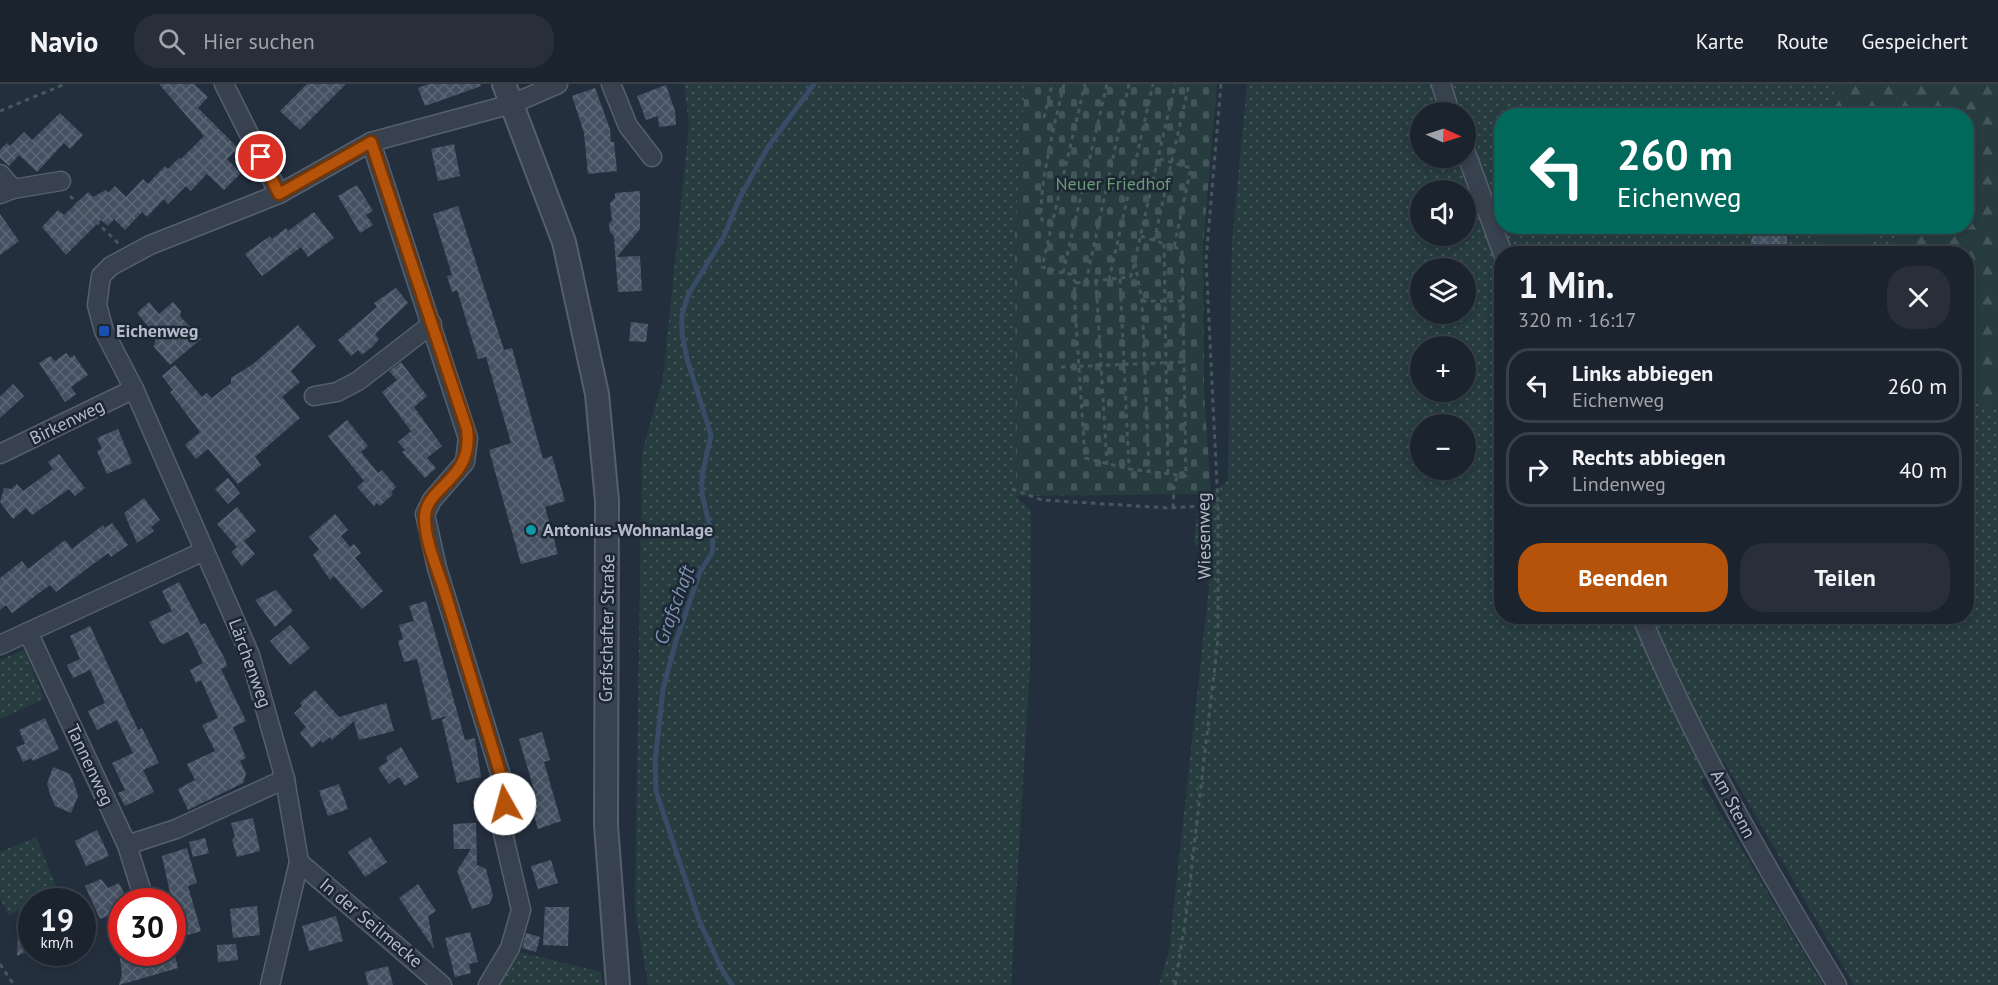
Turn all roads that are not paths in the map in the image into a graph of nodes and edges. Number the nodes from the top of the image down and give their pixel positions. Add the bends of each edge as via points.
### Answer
1 (224, 84) edge
2 (558, 84) edge
3 (611, 84) edge
4 (1441, 84) edge
5 (508, 94) edge
6 (1447, 102) edge
7 (371, 142) junction
8 (652, 157) dead end
9 (1471, 168) edge
10 (0, 174) edge
11 (58, 182) road end
12 (7, 192) edge
13 (279, 194) junction
14 (1494, 229) edge
15 (432, 324) junction
16 (134, 389) junction
17 (314, 396) dead end
18 (0, 454) edge
19 (204, 551) junction
20 (1644, 624) edge
21 (27, 632) junction
22 (0, 645) edge
23 (285, 779) junction
24 (127, 845) junction
25 (299, 862) junction
26 (141, 888) edge
27 (270, 985) edge
28 (442, 985) edge
29 (488, 985) edge
30 (618, 985) edge
31 (1837, 985) edge

1 - 13 street
2 - 5 street
3 - 8 street via 628,126
4 - 6 street
5 - 7 street
5 - 30 street, Grafschafter Straße via 564,242 597,394 607,501 606,825
7 - 13 street
7 - 15 street
9 - 14 street
10 - 12 street
11 - 12 street
13 - 16 street via 131,255 101,276 97,305 104,331
15 - 17 street via 352,385
15 - 29 street via 467,429 468,446 465,462 427,507 425,520 505,789 502,829 521,910 510,948
16 - 18 street, Birkenweg
16 - 19 street
19 - 21 street
19 - 23 street, Lärchenweg via 256,671
20 - 31 street, Am Stenn via 1720,783
21 - 22 street
21 - 24 street, Tannenweg
23 - 24 street via 176,829
23 - 25 street, Lärchenweg
24 - 26 street, Tannenweg
25 - 27 street, Lärchenweg
25 - 28 street, In der Seilmecke

